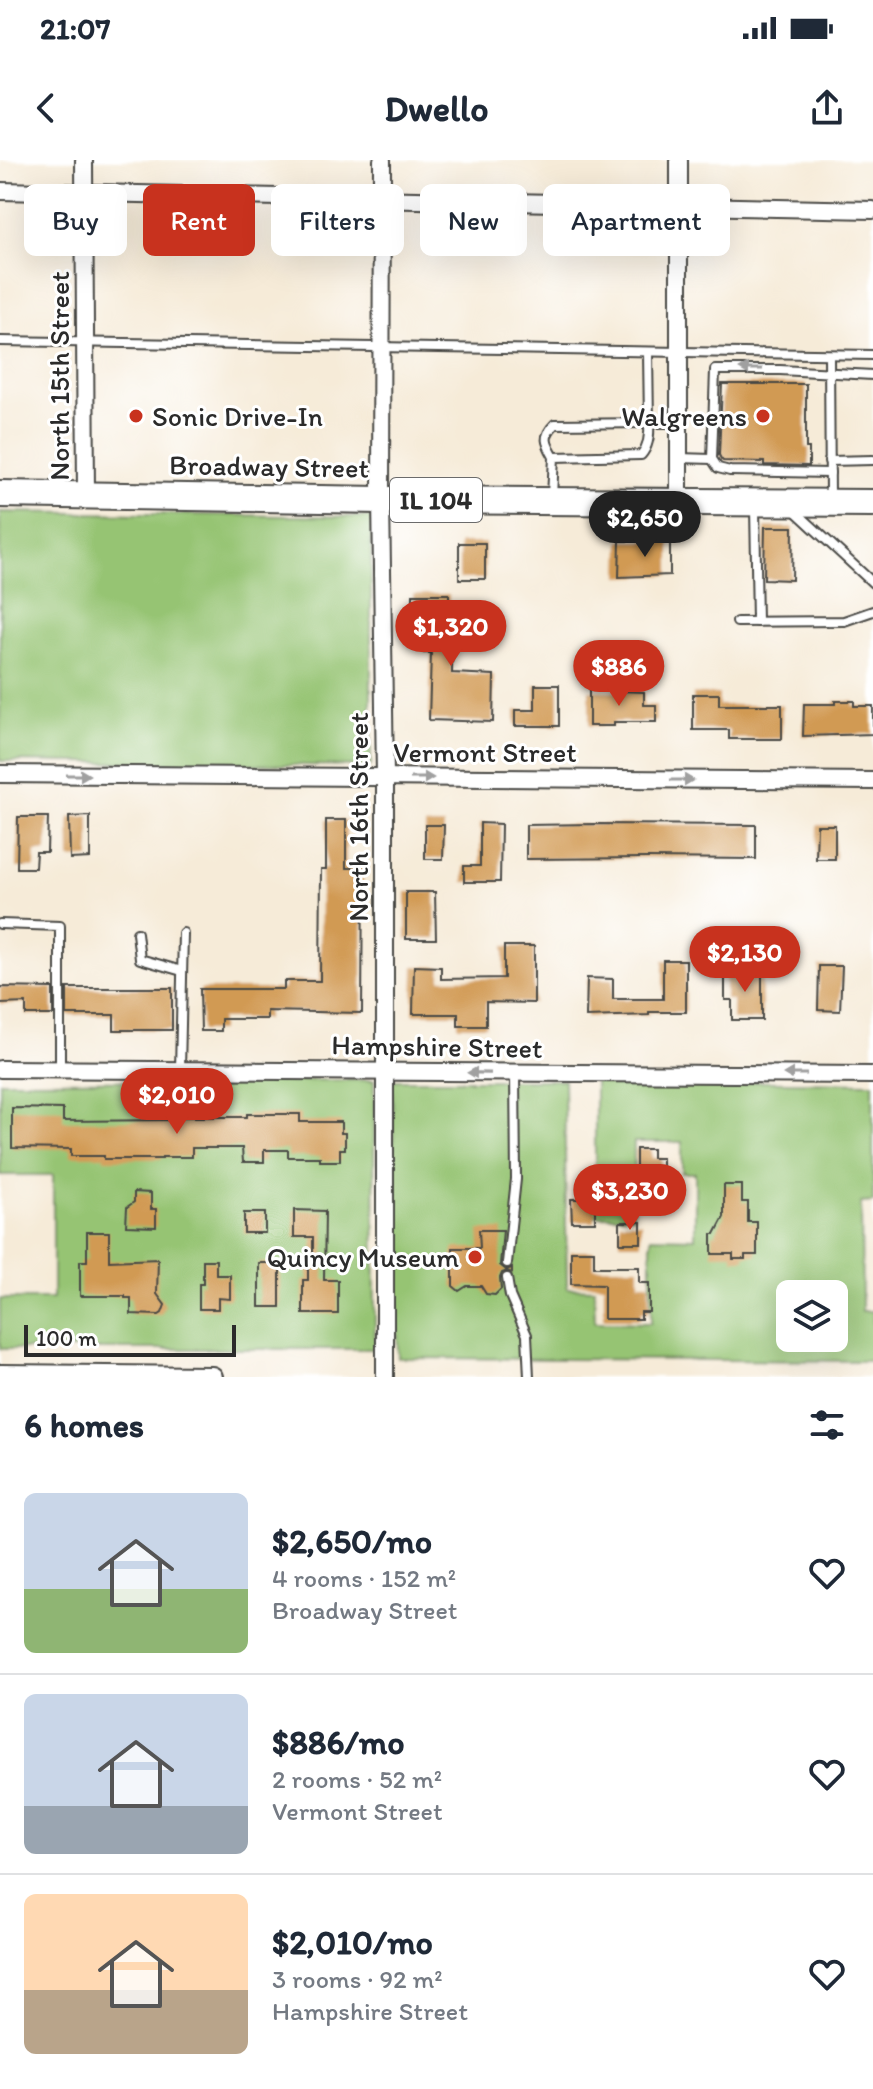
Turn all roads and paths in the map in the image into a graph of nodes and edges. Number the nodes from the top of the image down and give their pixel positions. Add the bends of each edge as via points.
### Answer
1 (84, 160) edge
2 (382, 160) edge
3 (679, 160) edge
4 (84, 184) edge
5 (383, 184) edge
6 (679, 184) edge
7 (0, 191) edge
8 (24, 192) edge
9 (127, 194) edge
10 (271, 197) edge
11 (404, 200) edge
12 (543, 203) edge
13 (730, 208) edge
14 (873, 210) edge
15 (84, 256) edge
16 (383, 256) edge
17 (679, 256) edge
18 (0, 341) edge
19 (85, 343) junction
20 (382, 346) junction
21 (648, 352) junction
22 (679, 352) junction
23 (715, 353) junction
24 (829, 355) junction
25 (873, 355) edge
26 (715, 370) junction
27 (829, 374) junction
28 (873, 375) edge
29 (649, 423) junction
30 (679, 423) junction
31 (554, 457) junction
32 (679, 458) junction
33 (712, 459) junction
34 (873, 460) edge
35 (829, 461) junction
36 (830, 473) junction
37 (0, 494) edge
38 (86, 495) junction
39 (381, 500) junction
40 (552, 501) junction
41 (679, 501) junction
42 (755, 502) junction
43 (787, 503) junction
44 (830, 503) junction
45 (873, 503) edge
46 (873, 583) edge
47 (873, 611) edge
48 (737, 622) dead end
49 (757, 622) junction
50 (0, 774) edge
51 (385, 777) junction
52 (873, 781) edge
53 (0, 924) edge
54 (137, 933) dead end
55 (183, 933) dead end
56 (182, 971) junction
57 (0, 1069) edge
58 (60, 1069) junction
59 (180, 1070) junction
60 (384, 1072) junction
61 (515, 1073) junction
62 (873, 1075) edge
63 (507, 1263) dead end
64 (507, 1278) dead end
65 (0, 1375) edge
66 (212, 1377) edge
67 (385, 1377) edge
68 (529, 1377) edge

1 - 4 street, North 15th Street
2 - 5 street, North 16th Street
3 - 6 street
7 - 8 street
9 - 10 street
11 - 12 street
13 - 14 street
15 - 19 street, North 15th Street
16 - 20 street, North 16th Street
17 - 22 street
18 - 19 lane
19 - 20 lane
19 - 38 street, North 15th Street
20 - 21 lane
20 - 39 street, North 16th Street
21 - 22 lane
21 - 29 lane
22 - 23 lane
22 - 30 street
23 - 24 lane
23 - 26 lane
24 - 25 lane
24 - 27 lane
27 -> 26 lane
26 - 33 lane
27 - 28 lane
27 - 35 lane
29 - 30 lane
29 - 31 lane via 641,455
29 - 31 lane via 555,424 546,443
30 - 32 street
31 - 40 lane
32 - 33 lane
32 - 41 street
33 - 36 lane via 718,468 730,471
34 - 35 lane
35 - 36 lane
36 - 44 lane
37 - 38 main road, Broadway Street / IL 104
38 - 39 main road, Broadway Street / IL 104
39 - 40 main road, Broadway Street / IL 104
39 - 51 street, North 16th Street
40 - 41 main road, Broadway Street / IL 104
41 - 42 main road, Broadway Street / IL 104
42 - 43 main road, Broadway Street / IL 104
42 - 49 lane
43 - 44 main road, Broadway Street / IL 104
43 - 46 lane
44 - 45 main road, Broadway Street / IL 104
47 - 49 lane via 844,621
48 - 49 lane
50 -> 51 street, Vermont Street
51 -> 52 street, Vermont Street
51 - 60 street, North 16th Street
53 - 58 lane via 60,926
54 - 56 lane via 140,959
55 - 56 lane
56 - 59 lane
57 - 58 street, Hampshire Street
58 - 59 street, Hampshire Street
59 - 60 street, Hampshire Street
61 -> 60 street, Hampshire Street
60 - 67 street, North 16th Street
62 -> 61 street, Hampshire Street
61 - 63 lane via 516,1179
64 - 68 lane via 527,1335
65 - 66 street

